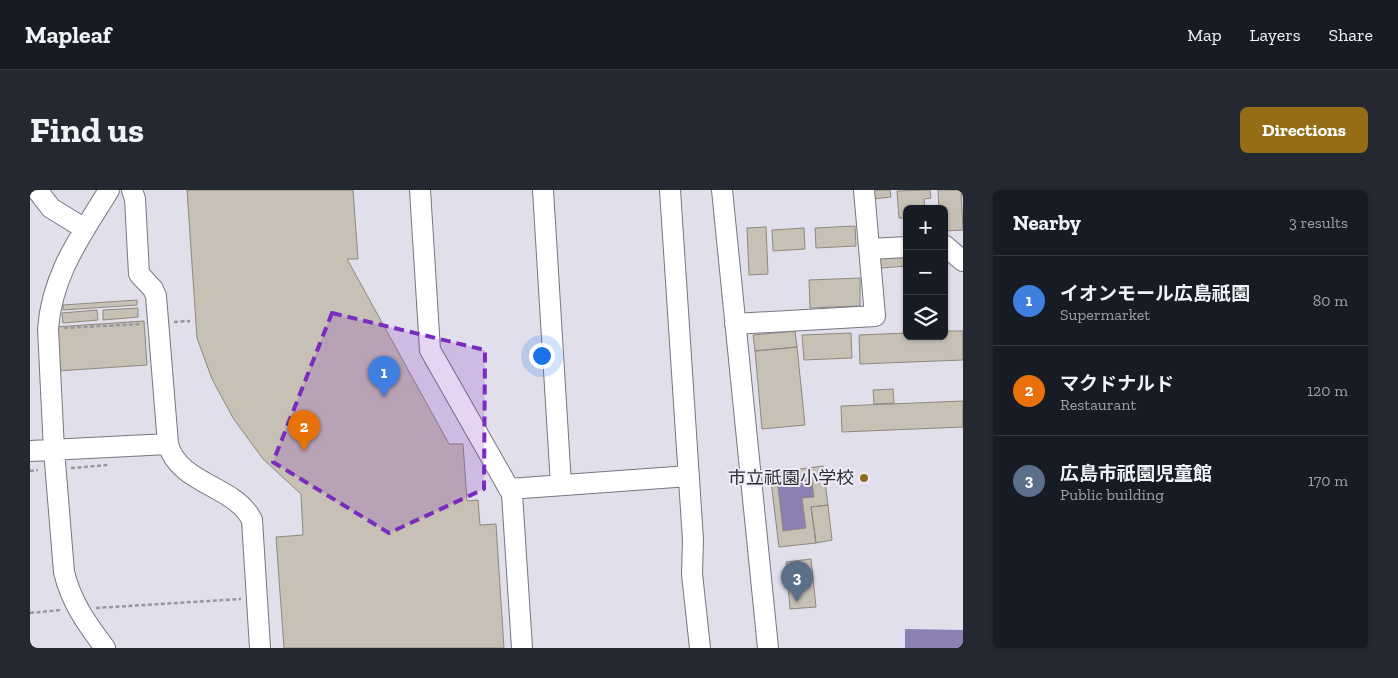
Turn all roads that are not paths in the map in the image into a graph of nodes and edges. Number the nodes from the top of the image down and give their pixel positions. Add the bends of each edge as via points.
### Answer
1 (37, 190) edge
2 (132, 190) edge
3 (420, 190) edge
4 (543, 190) edge
5 (670, 190) edge
6 (722, 190) edge
7 (864, 190) edge
8 (105, 191) edge
9 (85, 229) junction
10 (903, 247) edge
11 (948, 248) edge
12 (869, 249) junction
13 (963, 261) edge
14 (735, 324) junction
15 (168, 444) junction
16 (30, 451) edge
17 (55, 460) junction
18 (689, 476) junction
19 (561, 485) junction
20 (509, 489) junction
21 (106, 648) edge
22 (260, 648) edge
23 (522, 648) edge
24 (700, 648) edge
25 (768, 648) edge

1 - 9 street via 51,208
2 - 15 street via 139,274 156,296
3 - 20 street via 430,350
4 - 19 street
5 - 18 street
6 - 14 street
7 - 12 street
8 - 9 street
9 - 17 street via 57,280 49,310
10 - 12 street
11 - 13 street
12 - 14 street via 876,316
14 - 25 street
15 - 17 street
15 - 22 street via 175,462 183,469 249,513
16 - 17 street
17 - 21 street via 68,590
18 - 19 street
18 - 24 street via 692,574
19 - 20 street
20 - 23 street via 512,494

